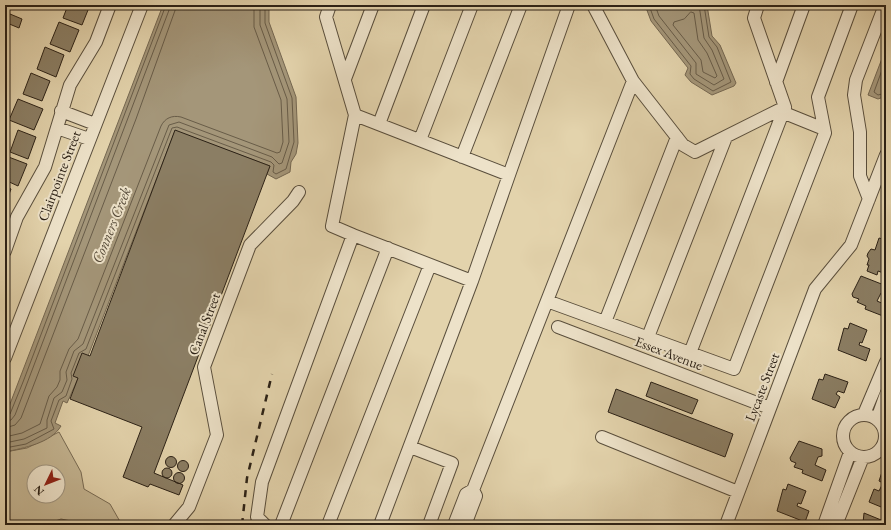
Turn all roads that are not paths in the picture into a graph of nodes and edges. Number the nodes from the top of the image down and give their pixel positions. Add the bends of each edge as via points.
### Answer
1 (110, 5) edge
2 (142, 5) edge
3 (330, 5) edge
4 (374, 5) edge
5 (424, 5) edge
6 (472, 5) edge
7 (521, 5) edge
8 (570, 5) edge
9 (593, 5) edge
10 (758, 5) edge
11 (804, 5) edge
12 (852, 5) edge
13 (885, 5) edge
14 (344, 79) junction
15 (633, 81) junction
16 (776, 82) junction
17 (784, 110) junction
18 (61, 111) junction
19 (355, 115) junction
20 (95, 124) junction
21 (378, 124) junction
22 (57, 128) junction
23 (824, 129) junction
24 (676, 137) junction
25 (726, 137) junction
26 (89, 140) junction
27 (420, 140) junction
28 (886, 155) edge
29 (462, 157) junction
30 (509, 175) junction
31 (299, 192) dead end
32 (869, 199) junction
33 (353, 235) junction
34 (388, 248) junction
35 (5, 251) edge
36 (430, 265) junction
37 (472, 281) junction
38 (547, 301) junction
39 (605, 322) junction
40 (558, 327) dead end
41 (648, 337) junction
42 (690, 353) junction
43 (5, 358) edge
44 (886, 362) edge
45 (886, 394) edge
46 (770, 408) junction
47 (864, 414) junction
48 (877, 419) junction
49 (602, 437) dead end
50 (885, 444) edge
51 (410, 447) junction
52 (850, 452) junction
53 (863, 457) junction
54 (473, 490) junction
55 (738, 492) junction
56 (174, 525) edge
57 (265, 525) edge
58 (281, 525) edge
59 (328, 525) edge
60 (380, 525) edge
61 (429, 525) edge
62 (454, 525) edge
63 (465, 525) edge
64 (726, 525) edge
65 (824, 525) edge
66 (836, 525) edge

1 - 18 street via 103,28 70,85
2 - 20 street, Clairpointe Street
3 - 14 street via 326,17
4 - 14 street
5 - 21 street
6 - 27 street
7 - 29 street
8 - 30 street
9 - 15 street
10 - 16 street via 754,18
11 - 16 street
12 - 23 street via 818,97
13 - 32 street via 856,80 854,95 860,132 860,176
14 - 19 street
15 - 24 street
15 - 38 street
16 - 17 street
17 - 23 street
17 - 25 street
17 - 42 street
18 - 20 street
18 - 22 street
19 - 21 street
19 - 33 street via 332,226
20 - 26 street, Clairpointe Street
21 - 27 street
22 - 26 street
22 - 35 street via 45,167 17,217
23 - 42 street via 825,133 734,369
24 - 25 street via 695,152
24 - 39 street
25 - 41 street
26 - 43 street, Clairpointe Street
27 - 29 street
28 - 32 street, Lycaste Street
29 - 30 street
30 - 37 street
31 - 56 street, Canal Street via 250,245 204,367 217,435 189,507
32 - 46 street, Lycaste Street via 851,245 815,290
33 - 34 street
33 - 57 street via 262,482 257,517
34 - 36 street
34 - 58 street
36 - 37 street
36 - 59 street
37 - 51 street
38 - 39 street
38 - 54 street
39 - 41 street
40 - 46 street, Essex Avenue
41 - 42 street
44 - 47 street
45 - 48 street
46 - 55 street, Lycaste Street
47 - 48 street
47 - 52 street via 851,418 845,426 844,444
48 - 50 street via 883,427
49 - 55 street
50 - 53 street via 872,455
51 - 60 street
51 - 61 street via 452,463
52 - 53 street
52 - 65 street
53 - 66 street
54 - 62 street via 466,494
54 - 63 street via 476,496
55 - 64 street, Lycaste Street

